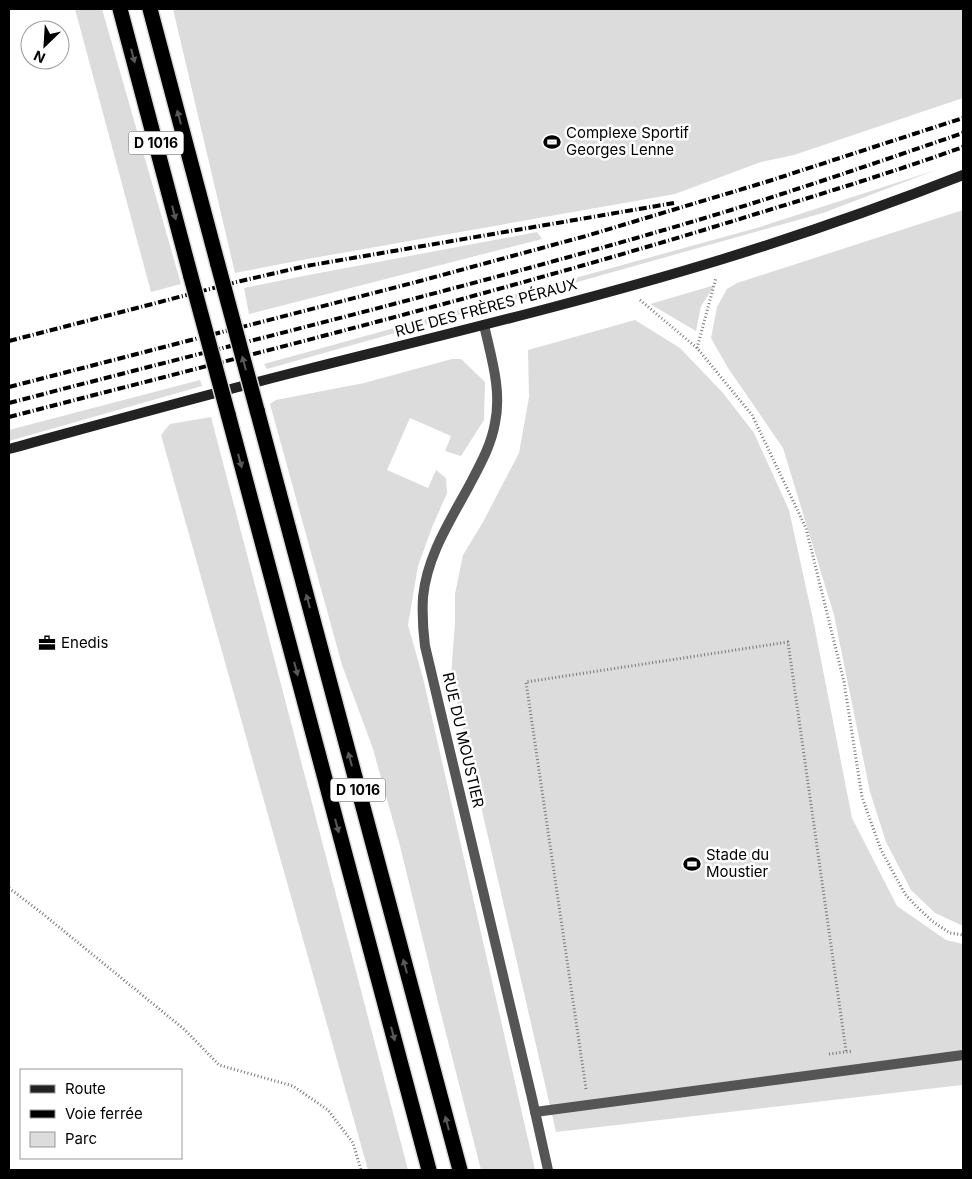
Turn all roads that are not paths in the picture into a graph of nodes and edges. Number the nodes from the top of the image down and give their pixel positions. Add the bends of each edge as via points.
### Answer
1 (120, 9) edge
2 (150, 9) edge
3 (156, 9) edge
4 (162, 52) junction
5 (963, 175) edge
6 (484, 325) junction
7 (9, 449) edge
8 (963, 1055) edge
9 (535, 1112) junction
10 (429, 1170) edge
11 (460, 1170) edge
12 (548, 1170) edge

1 -> 10 highway, D 1016, bridge
2 - 4 highway, D 1016
3 - 4 highway, D 1016
11 -> 4 highway, D 1016, bridge
5 - 6 street, RUE DES FRÈRES PÉRAUX via 820,228
6 - 7 street, RUE DES FRÈRES PÉRAUX
6 - 9 street, RUE DU MOUSTIER via 496,383 496,422 485,456 434,554 423,596 422,615 425,646
8 - 9 street
9 - 12 street, RUE DU MOUSTIER

